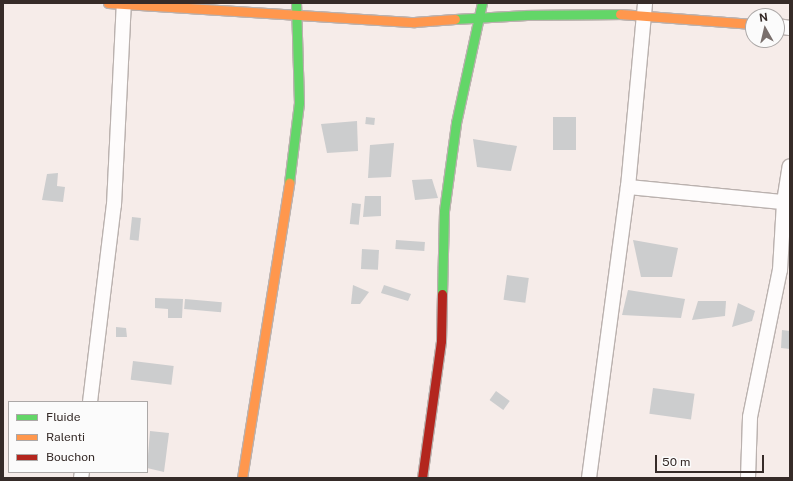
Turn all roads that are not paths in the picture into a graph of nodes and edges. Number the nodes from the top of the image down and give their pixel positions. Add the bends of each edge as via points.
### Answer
1 (108, 3) edge
2 (124, 3) edge
3 (296, 3) edge
4 (482, 3) edge
5 (644, 8) edge
6 (295, 13) junction
7 (480, 18) junction
8 (745, 23) edge
9 (790, 166) edge
10 (628, 188) junction
11 (787, 203) edge
12 (90, 401) edge
13 (242, 478) edge
14 (422, 478) edge
15 (589, 478) edge
16 (748, 478) edge

1 - 2 street
2 - 6 street
2 - 12 street via 114,205
3 - 6 street
4 - 7 street
5 - 7 street
5 - 8 street
5 - 10 street
6 - 7 street via 336,19 414,22
6 - 13 street via 299,103 281,245
7 - 14 street via 465,73 444,211 441,341
9 - 11 street
10 - 11 street
10 - 15 street
11 - 16 street via 780,270 750,417

